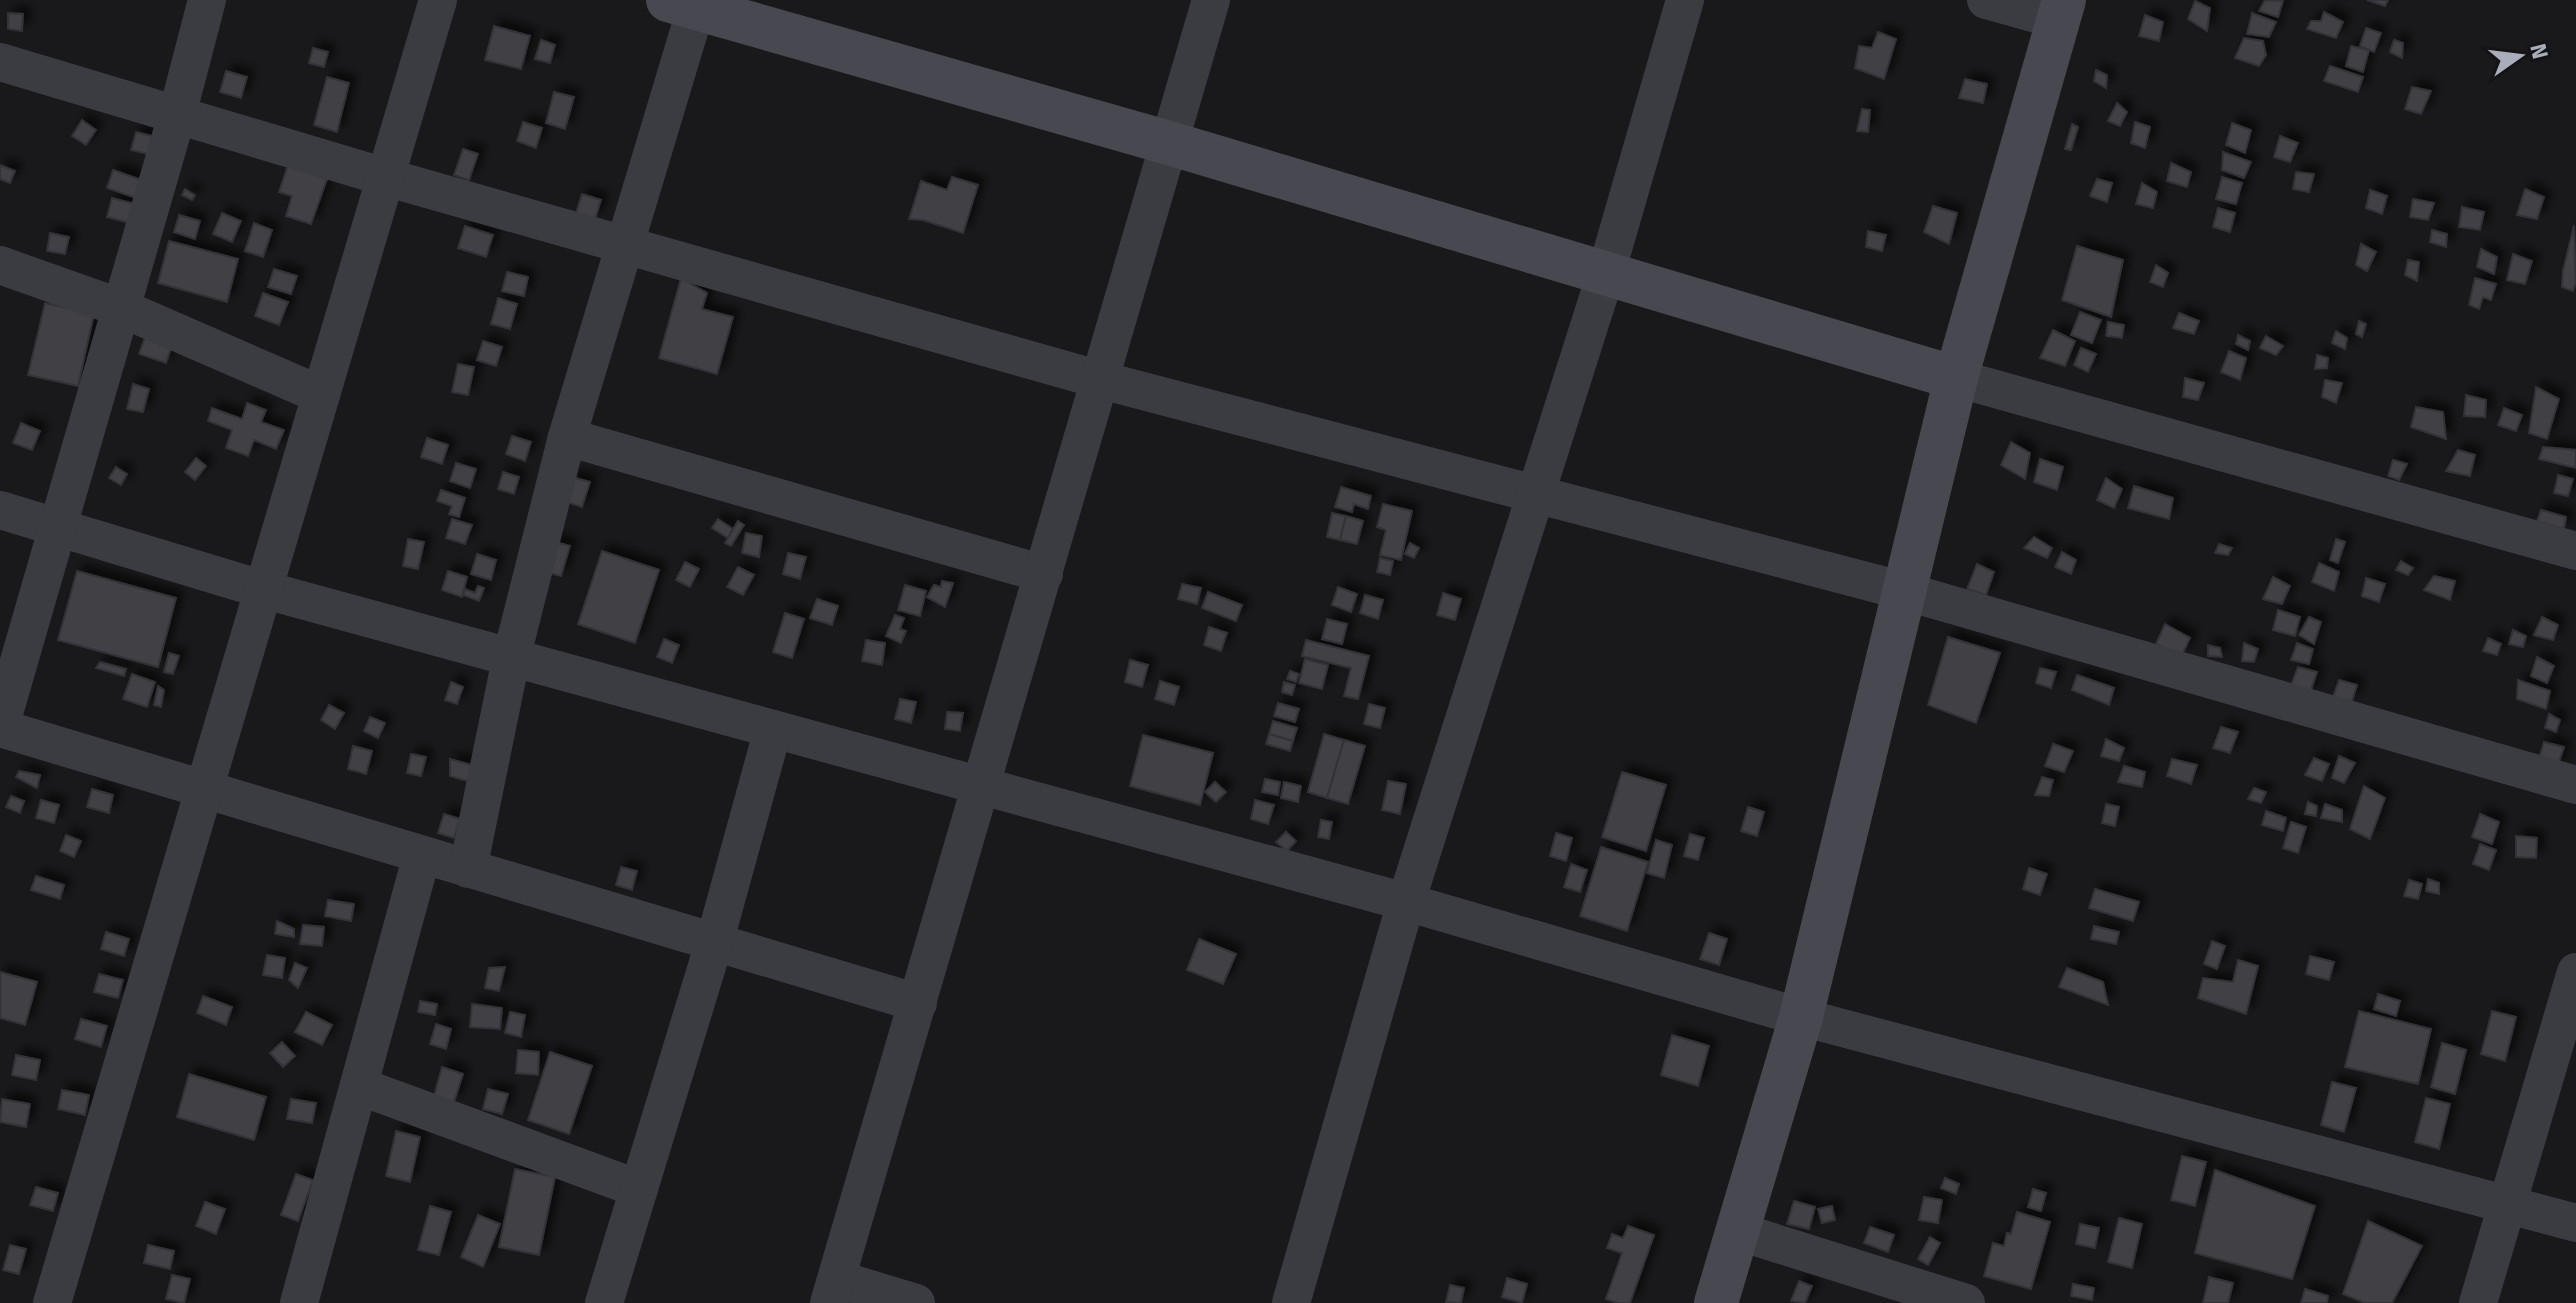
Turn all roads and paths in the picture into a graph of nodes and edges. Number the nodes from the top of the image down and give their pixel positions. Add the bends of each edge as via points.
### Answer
1 (207, 0) edge
2 (438, 0) edge
3 (1211, 0) edge
4 (1685, 0) edge
5 (1986, 0) edge
6 (682, 4) edge
7 (2061, 10) edge
8 (0, 62) edge
9 (177, 115) junction
10 (1169, 143) junction
11 (385, 177) junction
12 (625, 245) junction
13 (0, 265) edge
14 (1606, 273) junction
15 (121, 308) junction
16 (1956, 378) junction
17 (1101, 380) junction
18 (321, 395) junction
19 (567, 437) junction
20 (1535, 496) junction
21 (0, 510) edge
22 (57, 527) junction
23 (2576, 551) edge
24 (1044, 574) junction
25 (265, 590) junction
26 (1904, 591) junction
27 (511, 659) junction
28 (0, 727) edge
29 (773, 729) junction
30 (982, 785) junction
31 (2576, 785) edge
32 (205, 790) junction
33 (422, 855) junction
34 (468, 869) junction
35 (1406, 902) junction
36 (715, 940) junction
37 (2576, 972) edge
38 (918, 1003) junction
39 (1801, 1017) junction
40 (359, 1086) junction
41 (639, 1189) junction
42 (2507, 1204) junction
43 (2576, 1223) edge
44 (1737, 1231) junction
45 (833, 1291) edge
46 (1295, 1302) edge
47 (52, 1303) edge
48 (299, 1303) edge
49 (604, 1303) edge
50 (916, 1303) edge
51 (1716, 1303) edge
52 (1966, 1303) edge
53 (2478, 1303) edge

1 - 9 street
2 - 11 street
3 - 10 street
4 - 14 street
5 - 7 street
6 - 10 street
6 - 12 street
7 - 16 street
8 - 9 street
9 - 11 street
9 - 15 street
10 - 14 street
10 - 17 street
11 - 12 street
11 - 18 street
12 - 17 street
12 - 19 street
13 - 15 street
14 - 16 street
14 - 20 street
15 - 18 street
15 - 22 street
16 - 23 street
16 - 26 street
17 - 20 street
17 - 24 street
18 - 25 street
19 - 24 street
19 - 27 street
20 - 26 street
20 - 35 street
21 - 22 street
22 - 25 street
22 - 28 street
24 - 30 street
25 - 27 street
25 - 32 street
26 - 31 street
26 - 39 street
27 - 29 street
27 - 34 street
28 - 32 street
29 - 30 street
29 - 36 street
30 - 35 street
30 - 38 street
32 - 33 street
32 - 47 street
33 - 34 street
33 - 40 street
34 - 36 street
35 - 39 street
35 - 46 street
36 - 38 street
36 - 41 street
37 - 42 street
38 - 45 street
39 - 42 street
39 - 44 street
40 - 41 street
40 - 48 street
41 - 49 street
42 - 43 street
42 - 53 street
44 - 51 street
44 - 52 street
45 - 50 street

